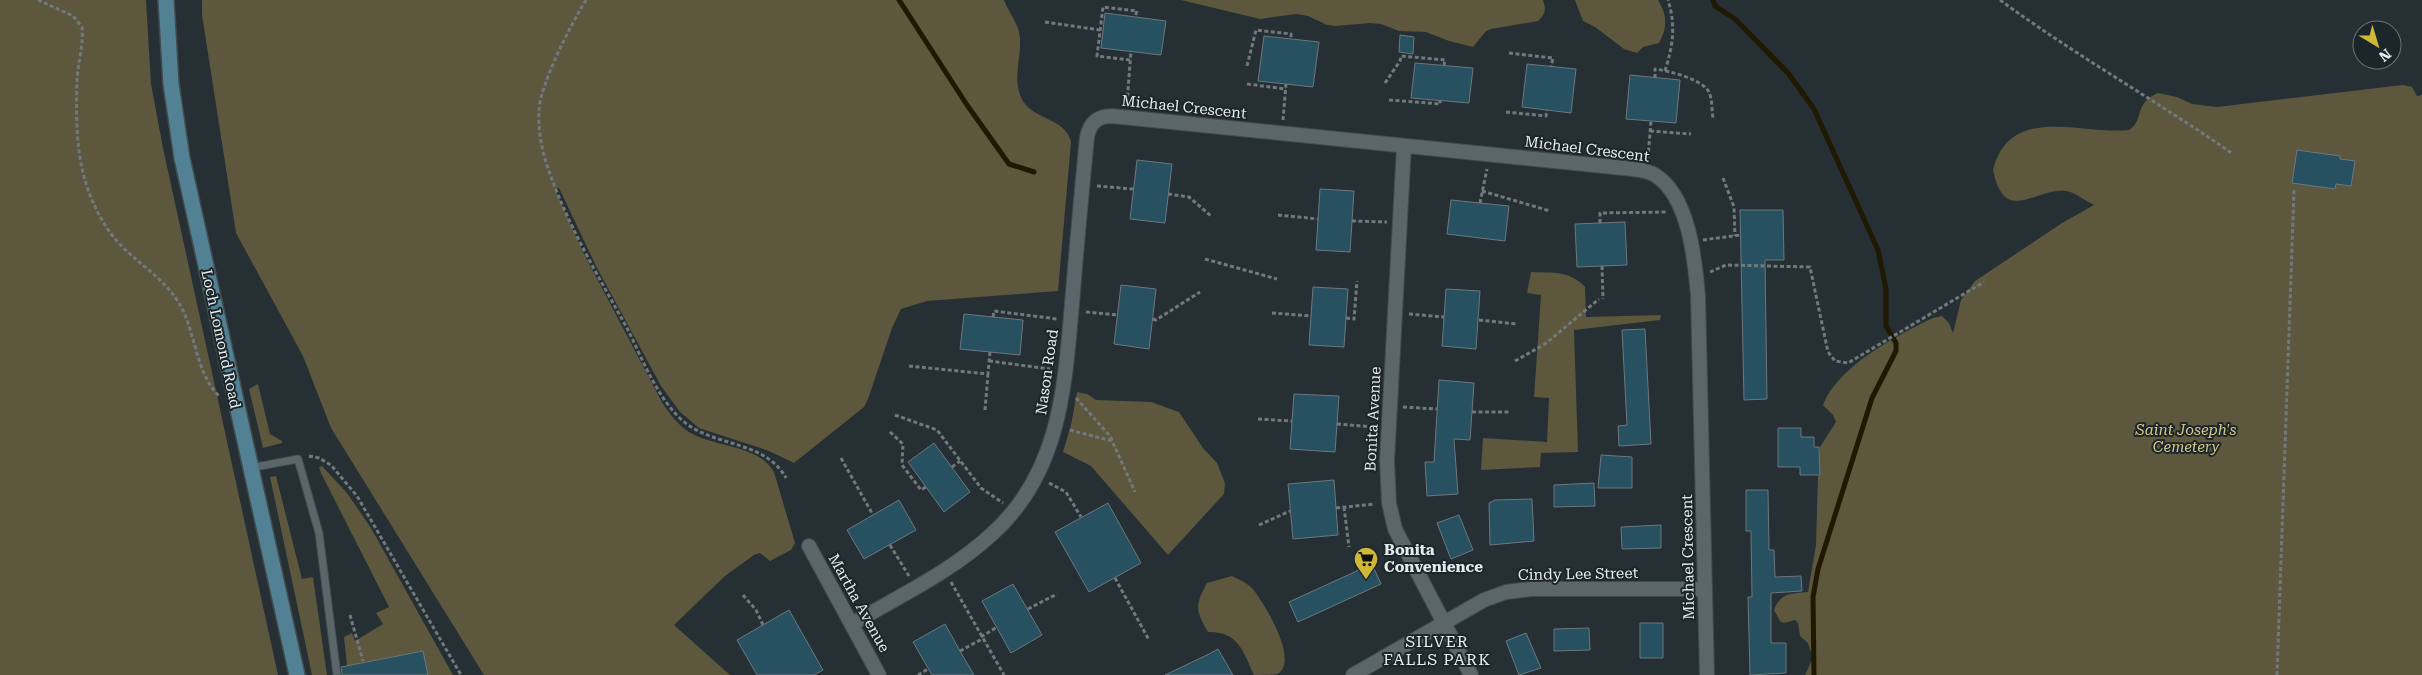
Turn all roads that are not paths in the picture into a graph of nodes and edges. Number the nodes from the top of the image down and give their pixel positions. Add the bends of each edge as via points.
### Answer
1 (166, 0) edge
2 (1095, 121) joint
3 (1404, 146) junction
4 (250, 468) junction
5 (809, 546) dead end
6 (1705, 589) junction
7 (1444, 622) junction
8 (852, 624) junction
9 (297, 675) edge
10 (338, 675) edge
11 (879, 675) edge
12 (1352, 675) edge
13 (1471, 675) edge
14 (1707, 675) edge

1 - 4 main road, Loch Lomond Road via 175,118
2 - 3 street, Michael Crescent via 1107,116
2 - 8 street, Nason Road via 1087,137 1064,386 1056,427 1036,477 1014,510 981,544 944,571
3 - 6 street, Michael Crescent via 1647,171 1656,175 1671,191 1682,212 1697,278
3 - 7 street, Bonita Avenue via 1387,461 1389,503 1395,528
4 - 9 main road, Loch Lomond Road
4 - 10 lane via 298,459 319,533
5 - 8 street, Martha Avenue
6 - 7 street, Cindy Lee Street via 1516,590 1484,600
6 - 14 street, Michael Crescent
7 - 12 street, Cindy Lee Street
7 - 13 street, Bonita Avenue
8 - 11 street, Martha Avenue

